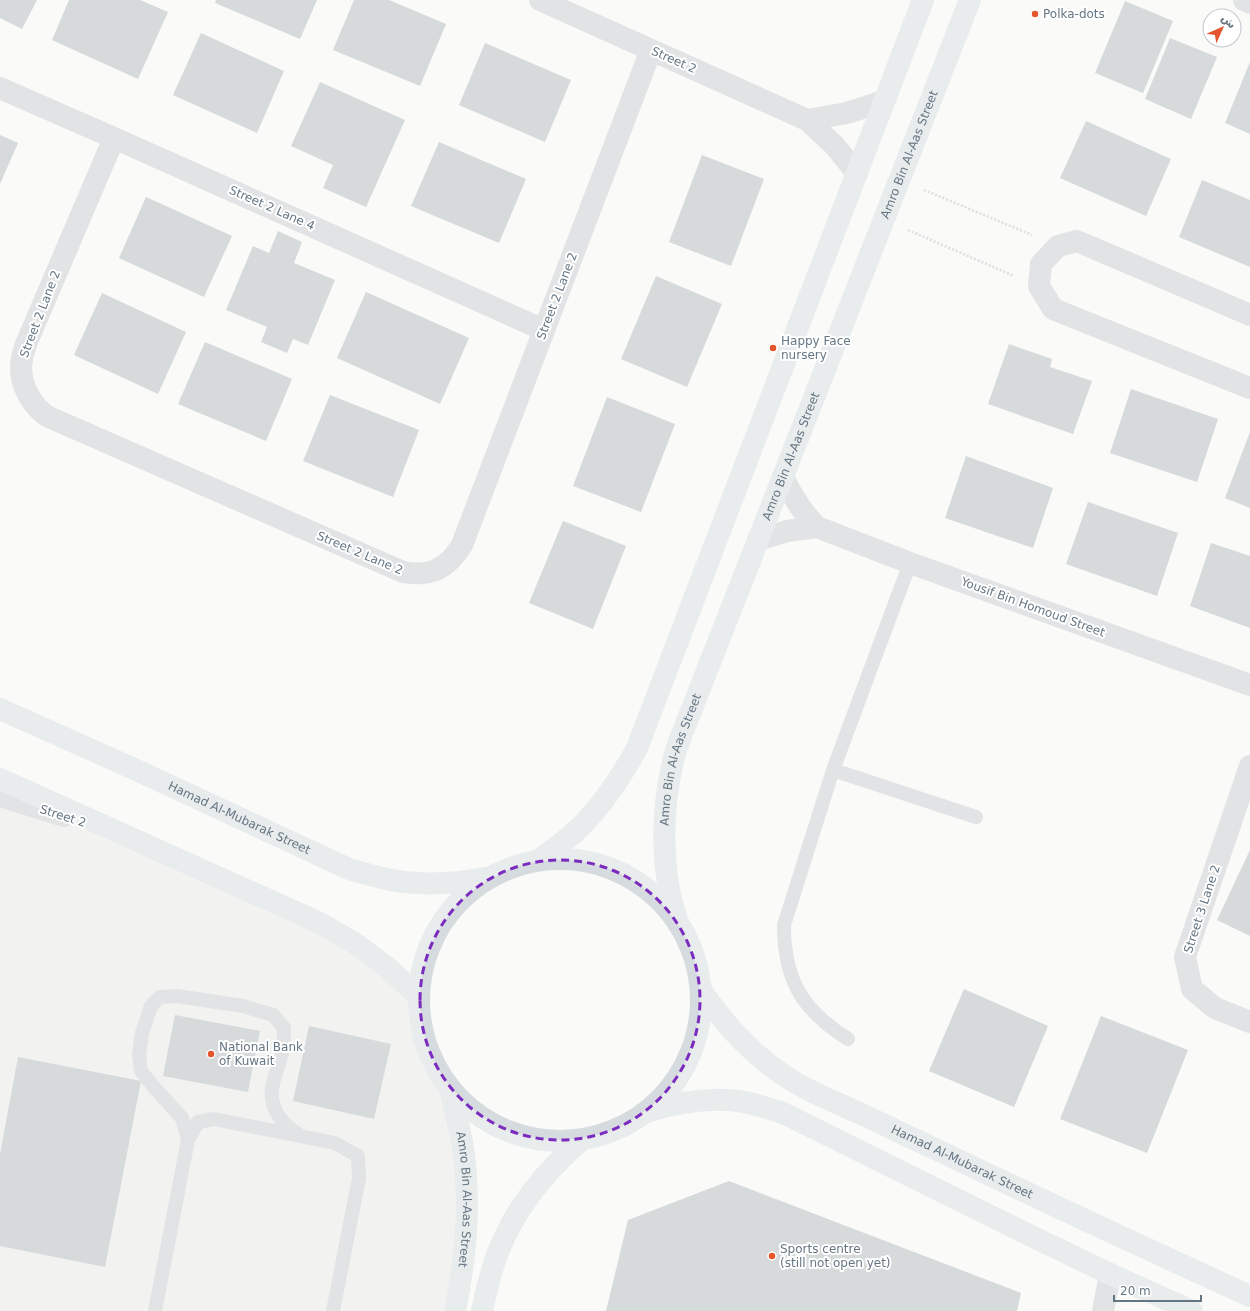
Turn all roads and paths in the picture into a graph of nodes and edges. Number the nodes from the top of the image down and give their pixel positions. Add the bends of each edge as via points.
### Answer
1 (540, 0) edge
2 (923, 0) edge
3 (970, 0) edge
4 (1244, 0) edge
5 (1250, 3) edge
6 (651, 50) junction
7 (0, 88) edge
8 (884, 101) junction
9 (807, 120) junction
10 (114, 138) junction
11 (857, 174) junction
12 (900, 179) junction
13 (884, 219) junction
14 (1058, 246) junction
15 (1039, 286) junction
16 (1250, 315) edge
17 (544, 330) junction
18 (1250, 388) edge
19 (783, 477) junction
20 (817, 527) junction
21 (758, 540) junction
22 (910, 563) junction
23 (1250, 685) edge
24 (0, 709) edge
25 (1250, 766) edge
26 (833, 770) junction
27 (0, 779) edge
28 (0, 796) edge
29 (976, 817) dead end
30 (127, 836) junction
31 (539, 860) junction
32 (488, 878) junction
33 (678, 923) junction
34 (701, 990) junction
35 (418, 996) junction
36 (1250, 1022) edge
37 (848, 1039) dead end
38 (450, 1088) junction
39 (648, 1111) junction
40 (302, 1136) junction
41 (188, 1140) junction
42 (581, 1140) junction
43 (1110, 1274) junction
44 (1250, 1296) edge
45 (155, 1311) edge
46 (333, 1311) edge
47 (455, 1311) edge
48 (482, 1311) edge
49 (1103, 1311) edge
50 (1192, 1311) edge

1 - 6 street, Street 2
2 - 8 main road
3 - 12 main road, Amro Bin Al-Aas Street
4 - 5 street
6 - 9 street, Street 2
6 - 17 street, Street 2 Lane 2
7 - 10 street, Street 2 Lane 4
8 - 9 street via 847,113
8 - 11 main road
9 - 11 street, Street 2 via 834,145
10 - 17 street, Street 2 Lane 4
10 - 17 street, Street 2 Lane 2 via 26,344 22,359 26,390 33,403 44,414 58,421 403,572 427,573 448,563 462,545
11 - 31 main road via 637,748 610,793 586,822
12 - 13 main road, Amro Bin Al-Aas Street
12 - 14 path
13 - 15 path
13 - 19 main road, Amro Bin Al-Aas Street
14 - 15 street via 1041,264
14 - 16 street via 1077,241
15 - 18 street via 1053,309
19 - 20 street, Yousif Bin Homoud Street via 797,504
19 - 21 main road, Amro Bin Al-Aas Street
20 - 21 street, Yousif Bin Homoud Street via 787,531
20 - 22 street, Yousif Bin Homoud Street
21 - 33 main road, Amro Bin Al-Aas Street via 672,764 666,796 665,860
22 - 23 street, Yousif Bin Homoud Street
22 - 26 lane
24 - 32 main road, Hamad Al-Mubarak Street via 349,869 376,877 432,884
25 - 36 street, Street 3 Lane 2 via 1185,957 1192,989 1215,1008
26 - 29 lane
26 - 37 lane via 784,925 784,944 794,983 804,1000 816,1016
27 - 30 main road
28 - 30 street, Street 2
30 - 35 main road via 320,923 388,968
31 - 32 main road via 504,870
31 - 33 main road via 562,858 585,861 628,876 647,889
32 - 35 main road via 469,891 452,908 438,928 427,949
33 - 34 main road via 697,966
34 - 39 main road via 701,1013 690,1057 665,1095
34 - 44 main road, Hamad Al-Mubarak Street via 719,1016 740,1039 764,1060 816,1094
35 - 38 main road via 420,1021 426,1045
38 - 42 main road via 486,1121 509,1132 557,1141
38 - 47 main road, Amro Bin Al-Aas Street via 459,1126 468,1202 466,1241
39 - 42 main road via 628,1125
39 - 43 main road via 693,1101 716,1100 738,1101 783,1113
40 - 41 lane via 214,1119 198,1122
40 - 41 lane via 289,1128 274,1107 272,1090 283,1049 284,1028 273,1015 243,1006 177,996 160,998 151,1006 142,1033 139,1055 141,1071 182,1118
40 - 46 lane via 335,1143 358,1156 359,1178
41 - 45 lane
42 - 48 main road via 540,1181 523,1204 497,1255
43 - 49 street
43 - 50 main road

